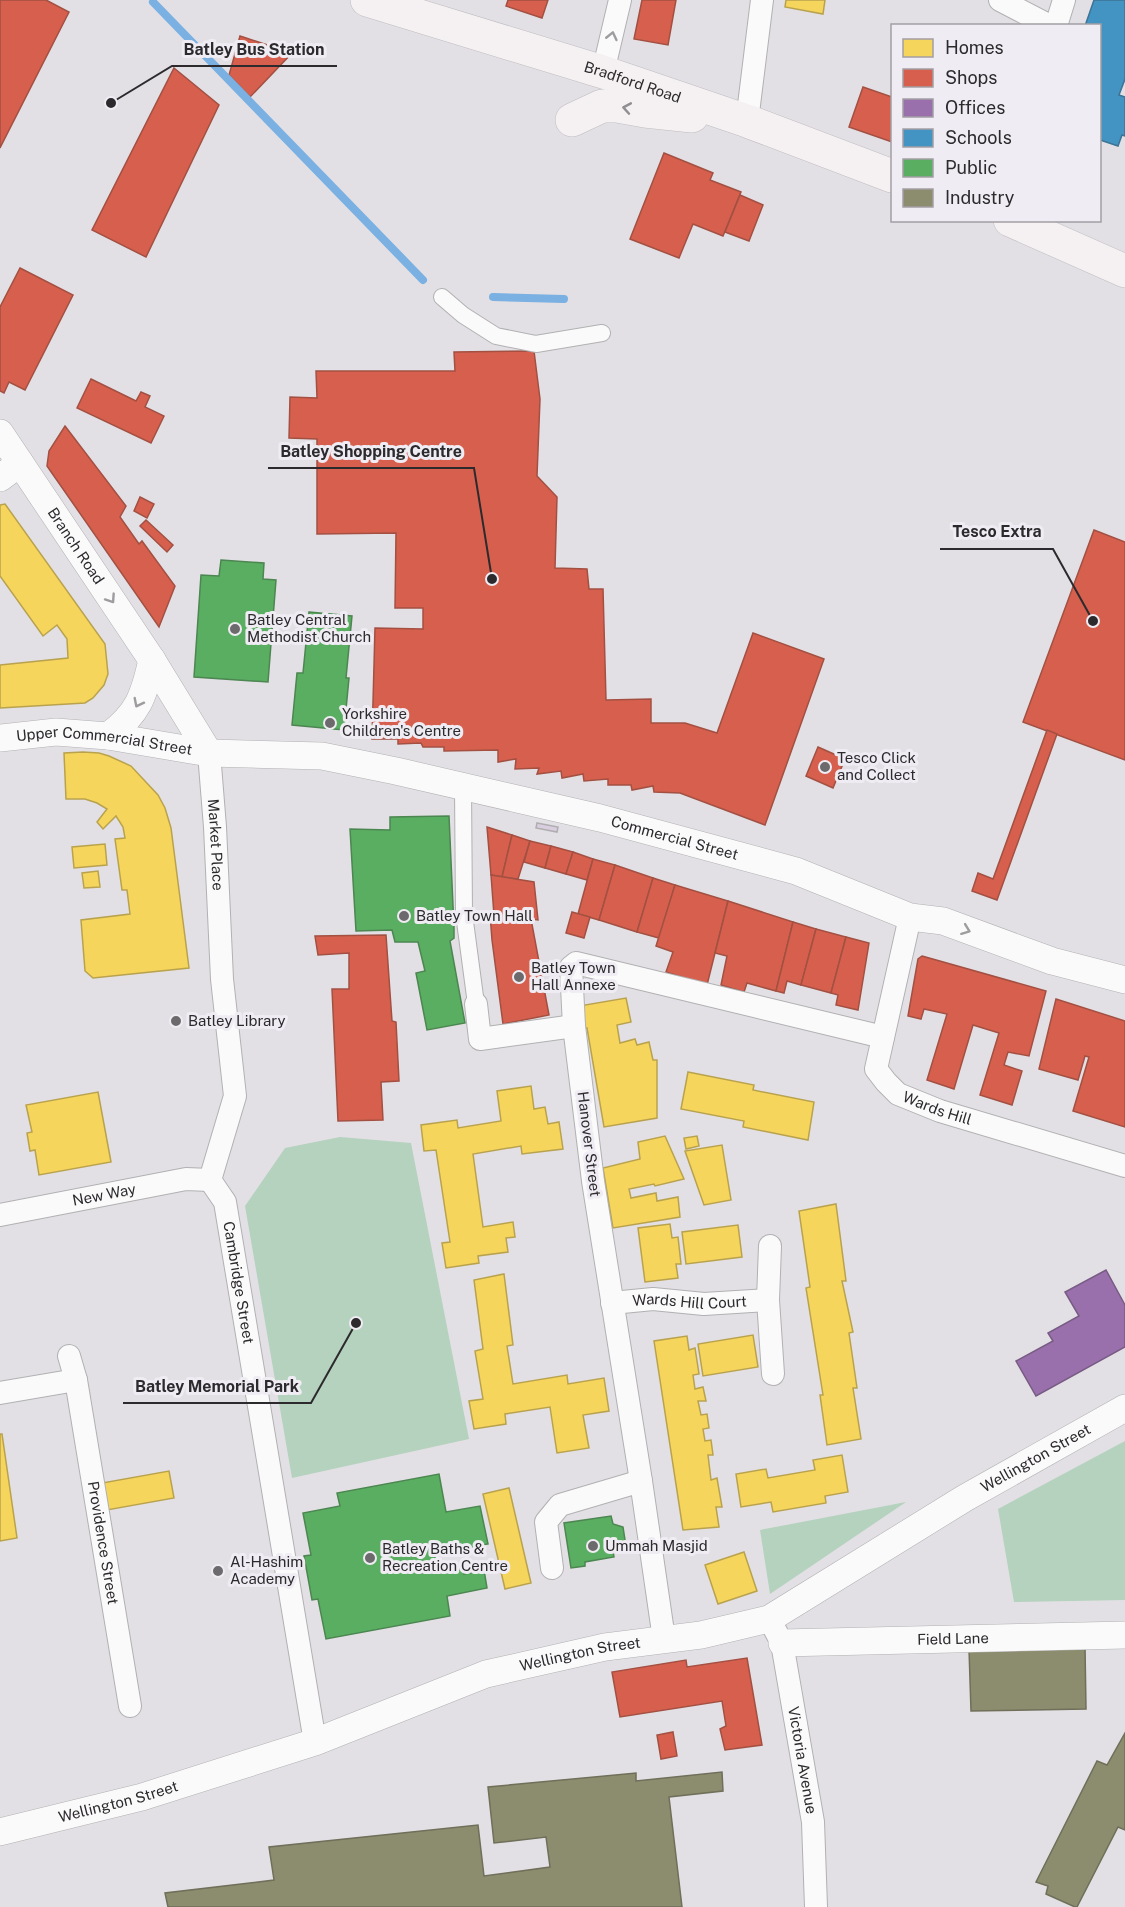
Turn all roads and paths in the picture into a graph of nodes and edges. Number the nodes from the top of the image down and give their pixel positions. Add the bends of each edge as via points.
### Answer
1 (367, 0) edge
2 (620, 0) edge
3 (762, 0) edge
4 (1000, 0) edge
5 (1064, 0) edge
6 (1046, 24) edge
7 (1057, 24) edge
8 (603, 72) junction
9 (572, 120) dead end
10 (747, 121) junction
11 (891, 176) edge
12 (1015, 222) edge
13 (1125, 271) edge
14 (442, 297) dead end
15 (602, 333) dead end
16 (0, 433) edge
17 (10, 471) edge
18 (152, 660) junction
19 (108, 736) junction
20 (0, 738) edge
21 (209, 753) junction
22 (463, 787) junction
23 (910, 917) junction
24 (1125, 980) edge
25 (476, 1004) joint
26 (574, 1026) junction
27 (883, 1037) junction
28 (1125, 1166) edge
29 (210, 1180) junction
30 (0, 1215) edge
31 (770, 1246) dead end
32 (768, 1300) junction
33 (612, 1303) junction
34 (69, 1356) dead end
35 (773, 1374) dead end
36 (76, 1380) junction
37 (0, 1393) edge
38 (1125, 1408) edge
39 (641, 1481) junction
40 (552, 1568) dead end
41 (769, 1619) junction
42 (1125, 1635) edge
43 (663, 1640) junction
44 (782, 1642) junction
45 (130, 1706) dead end
46 (315, 1742) junction
47 (0, 1832) edge
48 (816, 1907) edge

1 - 8 main road, Bradford Road
8 -> 2 street
3 - 10 street
4 - 6 street
5 - 7 street
8 - 10 main road, Bradford Road
10 -> 9 main road via 617,106 602,106
10 - 11 main road, Bradford Road
12 - 13 main road
14 - 15 street via 496,336 536,344
16 - 17 street, Branch Road
17 -> 18 street, Branch Road
18 -> 19 street via 147,684 134,711
18 - 21 street, Branch Road
19 - 20 street, Upper Commercial Street via 56,732
19 - 21 street, Upper Commercial Street
21 - 22 street, Commercial Street via 322,756
21 - 29 street, Market Place via 222,979 235,1096
22 - 23 street, Commercial Street via 600,818 796,871
22 - 25 street via 464,914
23 -> 24 street, Commercial Street via 943,921 1052,961
23 - 27 street, Wards Hill
25 - 26 street via 480,1039
26 - 27 street, Hanover Street via 570,973 576,963
26 - 33 street, Hanover Street
27 - 28 street, Wards Hill via 876,1069 898,1094 939,1111
29 - 30 street, New Way via 186,1179
29 - 46 street, Cambridge Street via 225,1202
31 - 32 street, Wards Hill Court
32 - 33 street, Wards Hill Court via 704,1304 653,1299
32 - 35 street, Wards Hill Court
33 - 39 street, Hanover Street
34 - 36 street, Providence Street
36 - 37 street
36 - 45 street, Providence Street
38 - 41 street, Wellington Street via 965,1498
39 - 40 street via 560,1505 546,1522
39 - 43 street, Hanover Street
41 - 43 street, Wellington Street
41 - 44 street, Victoria Avenue
42 - 44 street, Field Lane
43 - 46 street, Wellington Street via 605,1647 486,1674
44 - 48 street, Victoria Avenue via 813,1822
46 - 47 street, Wellington Street via 142,1797

